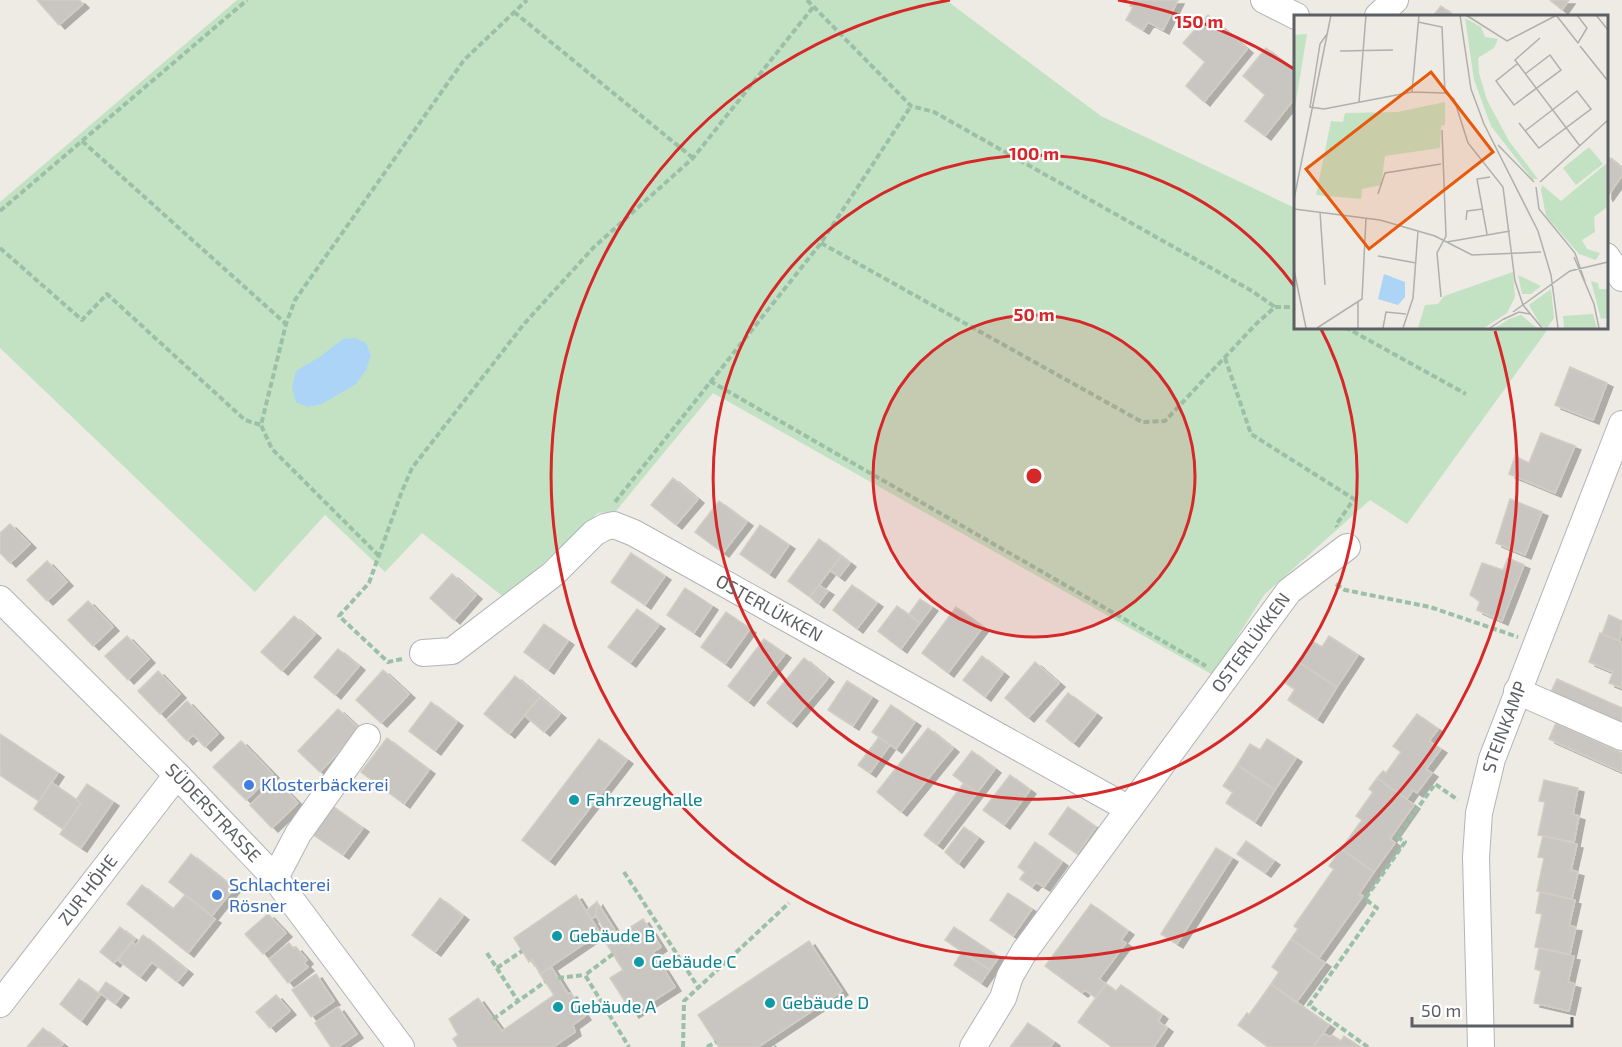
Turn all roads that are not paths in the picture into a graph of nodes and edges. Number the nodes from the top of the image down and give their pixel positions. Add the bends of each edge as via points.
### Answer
1 (1264, 0) edge
2 (1395, 0) edge
3 (1294, 15) edge
4 (1379, 15) edge
5 (1622, 424) edge
6 (1347, 547) road end
7 (0, 599) edge
8 (423, 653) road end
9 (1517, 691) junction
10 (367, 737) dead end
11 (1622, 737) edge
12 (177, 775) junction
13 (1129, 809) junction
14 (275, 878) junction
15 (0, 1004) edge
16 (400, 1047) edge
17 (973, 1047) edge
18 (1481, 1047) edge

1 - 3 street
2 - 4 street
5 - 9 street, STEINKAMP
6 - 13 street, OSTERLÜKKEN via 1289,591
7 - 12 street, SÜDERSTRASSE
8 - 13 street, OSTERLÜKKEN via 453,651 553,574 594,533 614,525
9 - 11 street
9 - 18 street, STEINKAMP via 1492,759 1479,813 1476,857
10 - 14 street via 298,834
12 - 14 street, SÜDERSTRASSE
12 - 15 street, ZUR HÖHE
13 - 17 street, OSTERLÜKKEN via 1024,952 1003,998
14 - 16 street, SÜDERSTRASSE

